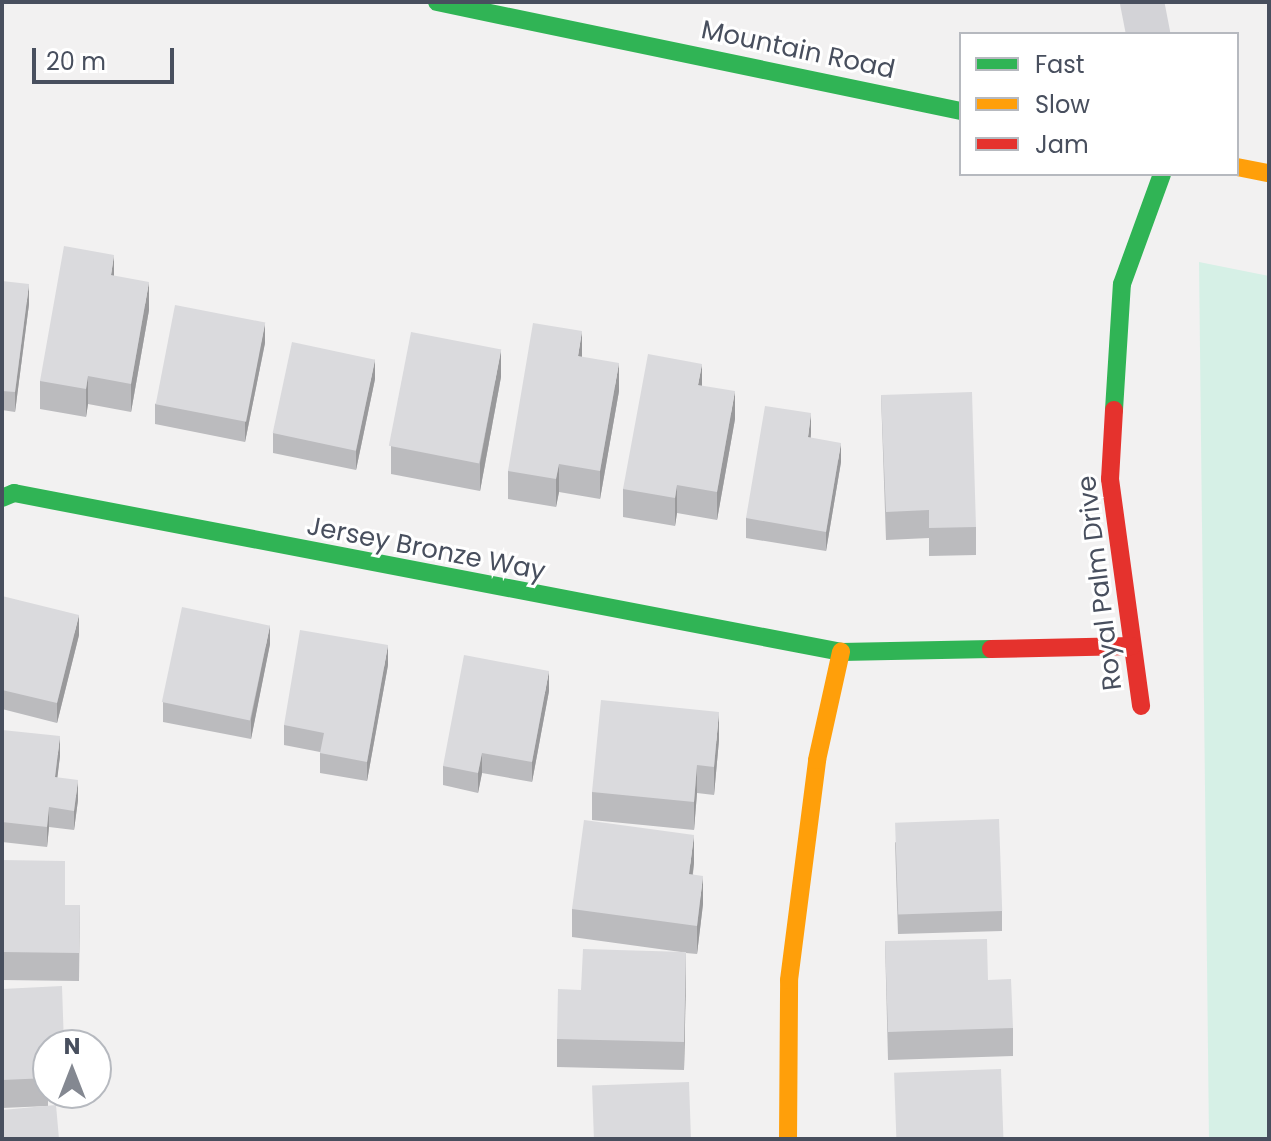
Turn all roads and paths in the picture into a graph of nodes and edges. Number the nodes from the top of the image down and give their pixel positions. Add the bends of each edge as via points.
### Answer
1 (437, 2) edge
2 (1142, 2) edge
3 (1148, 32) edge
4 (959, 111) edge
5 (1239, 167) edge
6 (1269, 173) edge
7 (1161, 176) edge
8 (2, 498) edge
9 (1132, 646) junction
10 (841, 652) junction
11 (1141, 706) dead end
12 (788, 1139) edge

1 - 4 street, Mountain Road
2 - 3 street
5 - 6 street
7 - 9 street, Royal Palm Drive via 1122,284 1110,479
8 - 10 street, Jersey Bronze Way via 14,493
9 - 10 street, Jersey Bronze Way
9 - 11 street, Royal Palm Drive
10 - 12 street via 817,760 789,980

